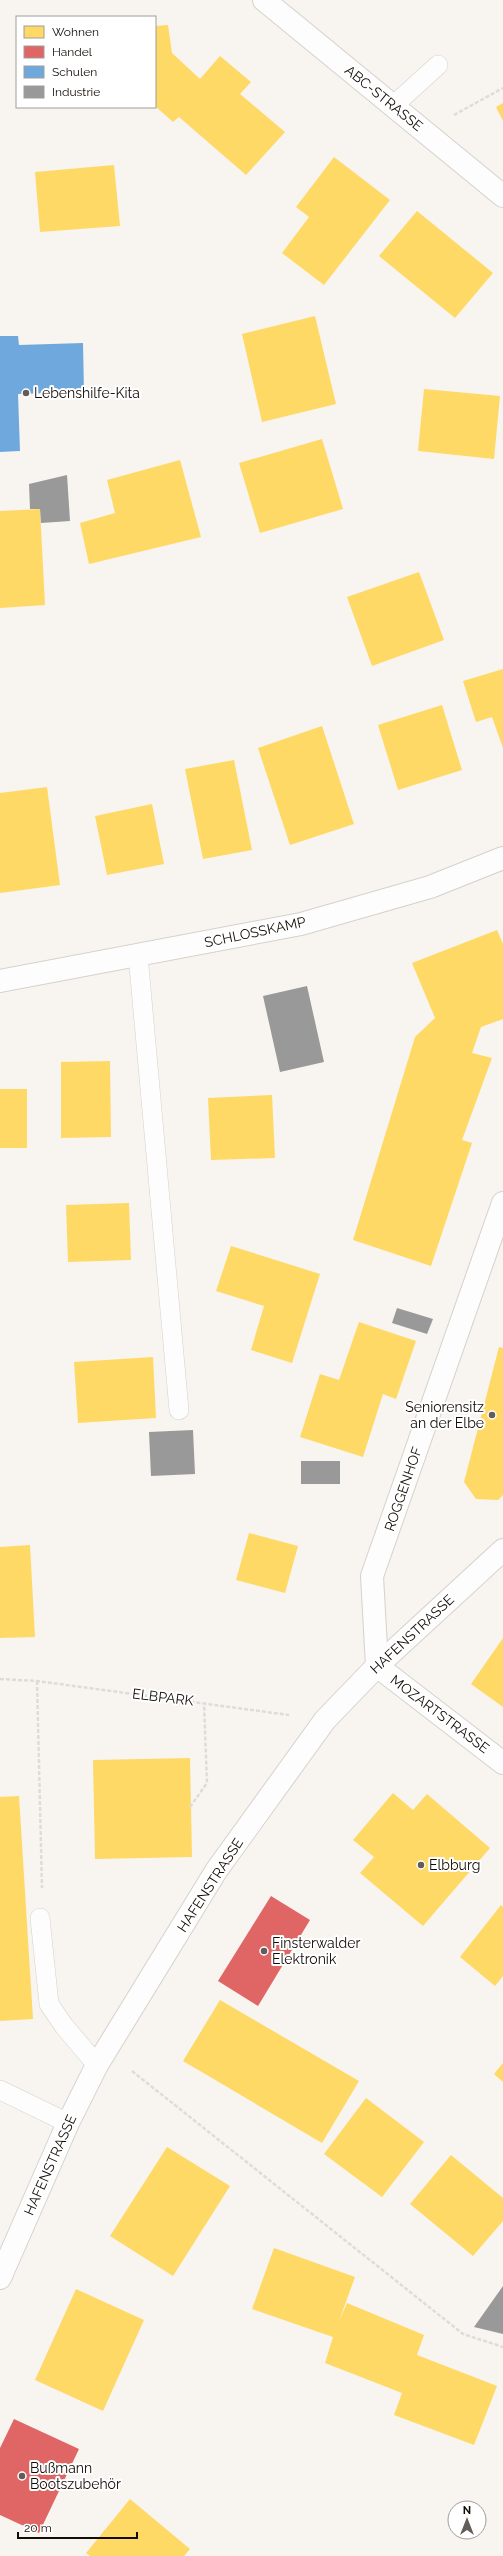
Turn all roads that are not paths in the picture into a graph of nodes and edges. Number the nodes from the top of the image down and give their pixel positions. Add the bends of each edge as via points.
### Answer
1 (264, 0) edge
2 (438, 65) dead end
3 (393, 106) junction
4 (503, 196) edge
5 (503, 858) edge
6 (138, 955) junction
7 (0, 981) edge
8 (503, 1203) edge
9 (179, 1410) dead end
10 (503, 1550) edge
11 (377, 1666) junction
12 (503, 1763) edge
13 (40, 1918) dead end
14 (101, 2058) junction
15 (0, 2090) edge
16 (68, 2123) junction
17 (0, 2278) edge

1 - 3 street, ABC-STRASSE
2 - 3 lane
3 - 4 street, ABC-STRASSE
5 - 6 street, SCHLOSSKAMP via 430,886 301,924
6 - 7 street, SCHLOSSKAMP
6 - 9 lane
8 - 11 street, ROGGENHOF via 372,1576
10 - 11 street, HAFENSTRASSE
11 - 12 street, MOZARTSTRASSE
11 - 14 street, HAFENSTRASSE via 325,1720 216,1871
13 - 14 lane via 50,2004 64,2026
14 - 16 street, HAFENSTRASSE
15 - 16 lane
16 - 17 street, HAFENSTRASSE

